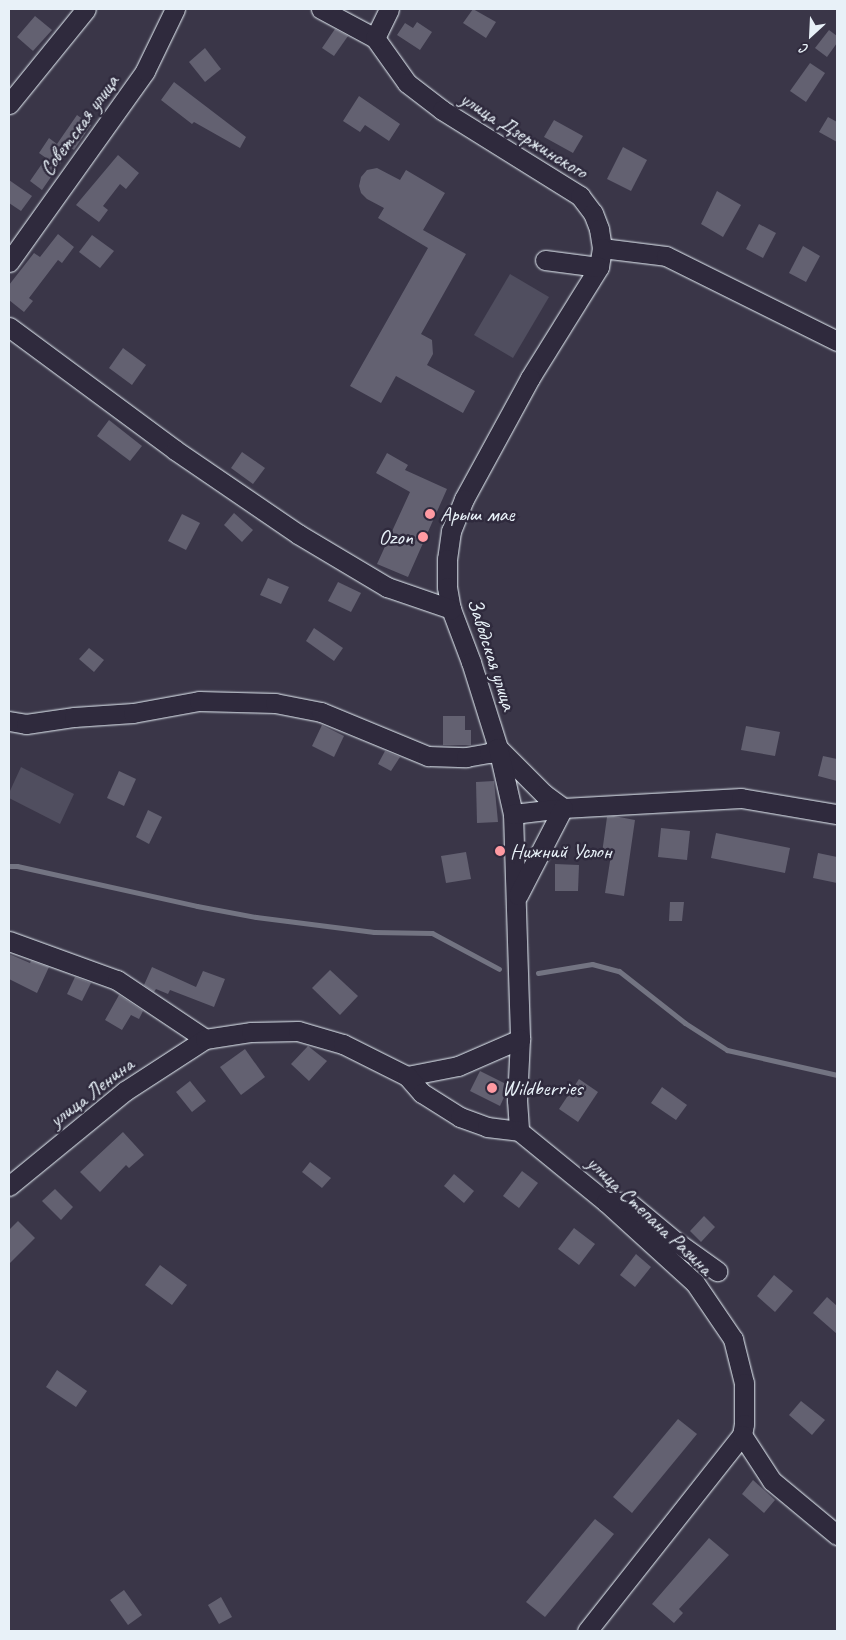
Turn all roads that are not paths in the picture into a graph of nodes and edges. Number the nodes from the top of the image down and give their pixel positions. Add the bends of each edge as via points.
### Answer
1 (86, 9) edge
2 (175, 9) edge
3 (321, 9) edge
4 (389, 9) edge
5 (375, 38) junction
6 (9, 104) edge
7 (602, 248) junction
8 (545, 260) dead end
9 (9, 262) edge
10 (599, 267) junction
11 (9, 327) edge
12 (837, 341) edge
13 (451, 609) junction
14 (9, 721) edge
15 (498, 748) junction
16 (563, 808) junction
17 (513, 814) junction
18 (837, 814) edge
19 (517, 896) junction
20 (9, 941) edge
21 (205, 1038) junction
22 (520, 1039) junction
23 (407, 1076) junction
24 (519, 1131) junction
25 (9, 1186) edge
26 (606, 1202) junction
27 (717, 1271) dead end
28 (742, 1435) junction
29 (837, 1535) edge
30 (587, 1631) edge

1 - 6 street
2 - 9 street, Советская улица via 146,71
3 - 5 street, улица Дзержинского
4 - 5 street
5 - 7 street, улица Дзержинского via 407,84 442,110 580,196 593,213 600,230
7 - 10 street, Заводская улица
7 - 12 street via 666,256
8 - 10 street
10 - 13 street, Заводская улица via 530,378 464,499 451,531 447,559
11 - 13 street via 175,450 298,534 387,587
13 - 15 street, Заводская улица
14 - 15 street via 26,724 74,716 133,713 199,701 275,703 322,712 428,756 466,757
15 - 16 street, Заводская улица via 544,794
15 - 17 street
16 - 17 street
16 - 18 street via 741,798
16 - 19 street
17 - 19 street
19 - 22 street
20 - 21 street via 117,980
21 - 23 street via 251,1032 298,1031 343,1044
21 - 25 street, улица Ленина via 125,1091
22 - 23 street via 458,1066
22 - 24 street
23 - 24 street via 422,1094 460,1117 487,1127
24 - 26 street, улица Степана Разина
26 - 27 street via 628,1202
26 - 28 street, улица Степана Разина via 695,1283 733,1339 744,1384
28 - 29 street via 772,1481
28 - 30 street

